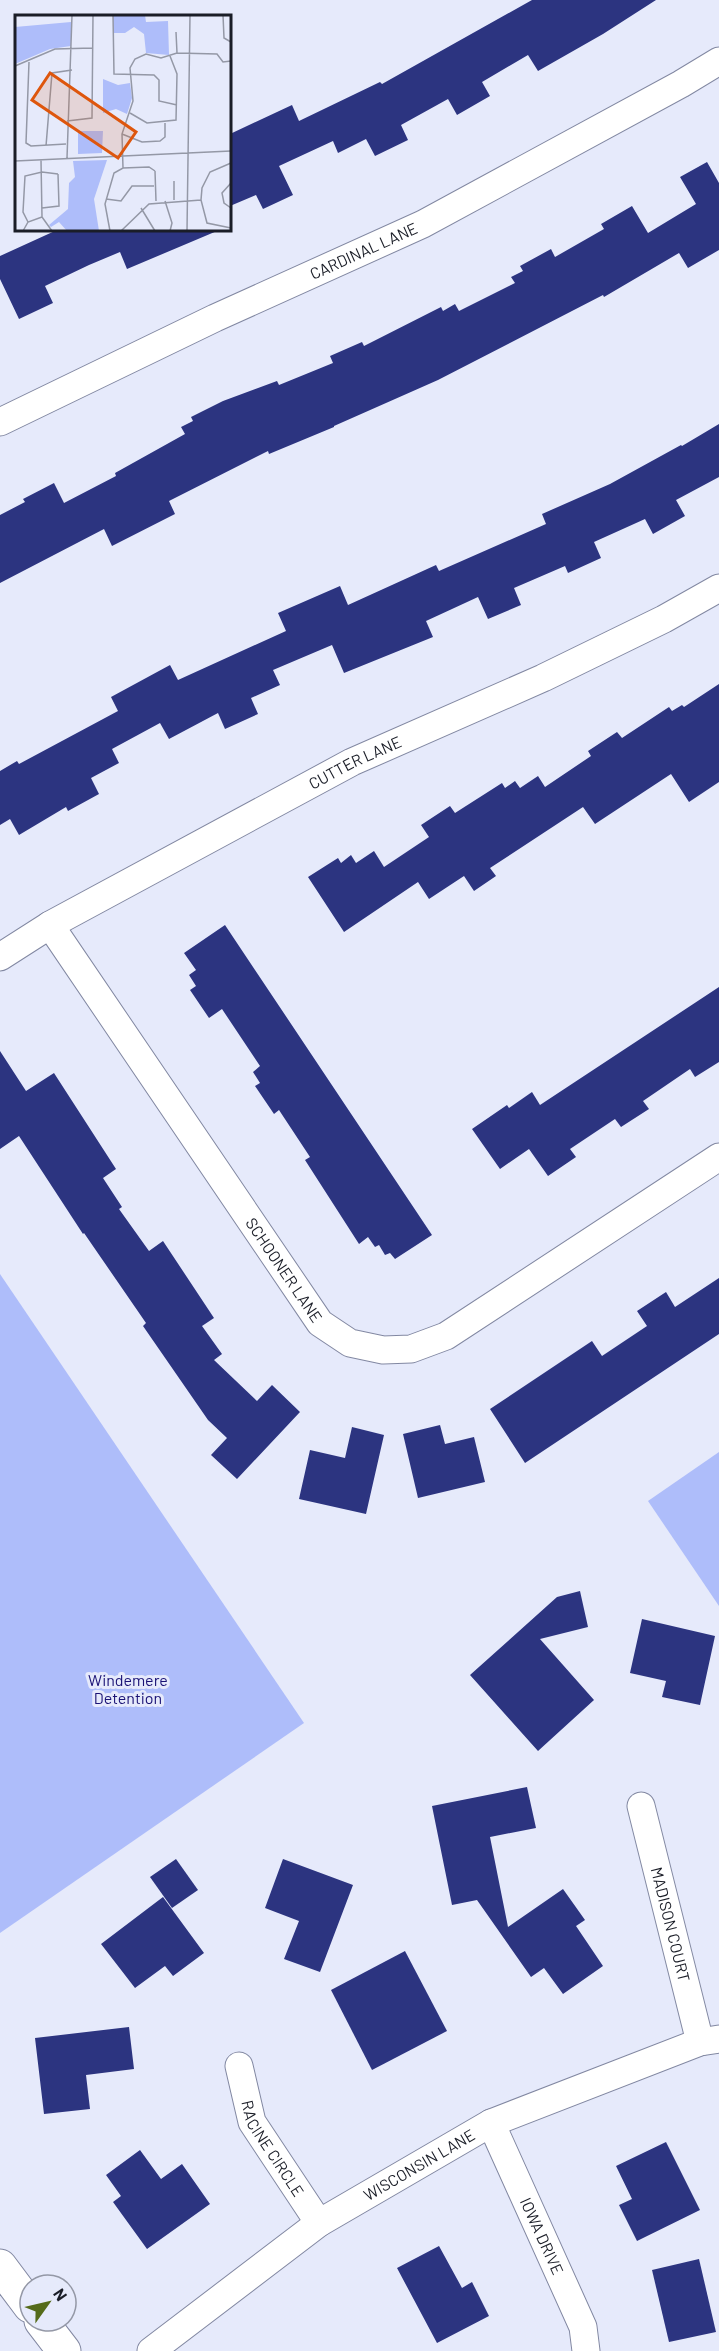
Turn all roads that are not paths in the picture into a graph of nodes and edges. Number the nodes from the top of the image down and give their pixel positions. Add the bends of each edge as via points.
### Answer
1 (719, 61) edge
2 (0, 422) edge
3 (719, 588) edge
4 (50, 925) junction
5 (0, 957) edge
6 (719, 1157) edge
7 (641, 1806) dead end
8 (709, 2041) edge
9 (239, 2066) dead end
10 (491, 2123) junction
11 (319, 2223) junction
12 (0, 2266) edge
13 (18, 2290) edge
14 (50, 2333) edge
15 (64, 2351) edge
16 (151, 2351) edge
17 (586, 2351) edge

1 - 2 street, CARDINAL LANE via 423,224 215,318
3 - 4 street, CUTTER LANE via 543,678 352,762
4 - 5 street, CUTTER LANE
4 - 6 street, SCHOONER LANE via 320,1323 350,1343 383,1350 411,1349 446,1336
7 - 8 street, MADISON COURT
8 - 10 street, WISCONSIN LANE
9 - 11 street, RACINE CIRCLE via 252,2122
10 - 11 street, WISCONSIN LANE
10 - 17 street, IOWA DRIVE via 584,2327
11 - 16 street, WISCONSIN LANE
12 - 13 main road
14 - 15 main road

